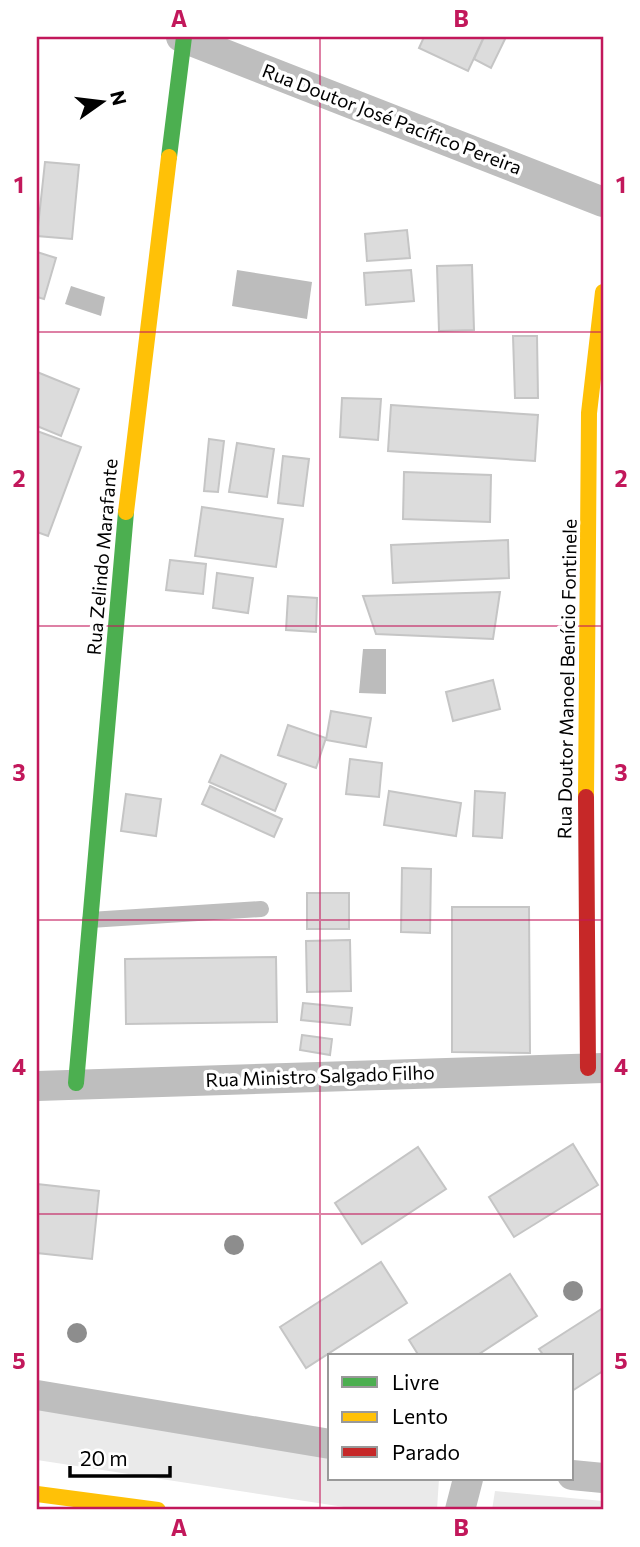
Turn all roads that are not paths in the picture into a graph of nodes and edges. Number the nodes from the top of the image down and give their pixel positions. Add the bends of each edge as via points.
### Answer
1 (183, 37) edge
2 (603, 202) edge
3 (603, 292) edge
4 (261, 909) dead end
5 (90, 920) junction
6 (596, 1068) edge
7 (76, 1083) junction
8 (37, 1086) edge
9 (37, 1395) edge
10 (328, 1444) edge
11 (574, 1475) edge
12 (603, 1478) edge
13 (468, 1480) edge
14 (37, 1494) edge
15 (158, 1510) edge
16 (460, 1510) edge

1 - 2 street, Rua Doutor José Pacífico Pereira
1 - 5 street, Rua Zelindo Marafante via 127,499
3 - 6 street, Rua Doutor Manoel Benício Fontinele via 589,413 585,727
4 - 5 lane
5 - 7 street, Rua Zelindo Marafante
6 - 7 street, Rua Ministro Salgado Filho
7 - 8 street, Rua Ministro Salgado Filho
9 - 10 street
11 - 12 street
13 - 16 street
14 - 15 street

